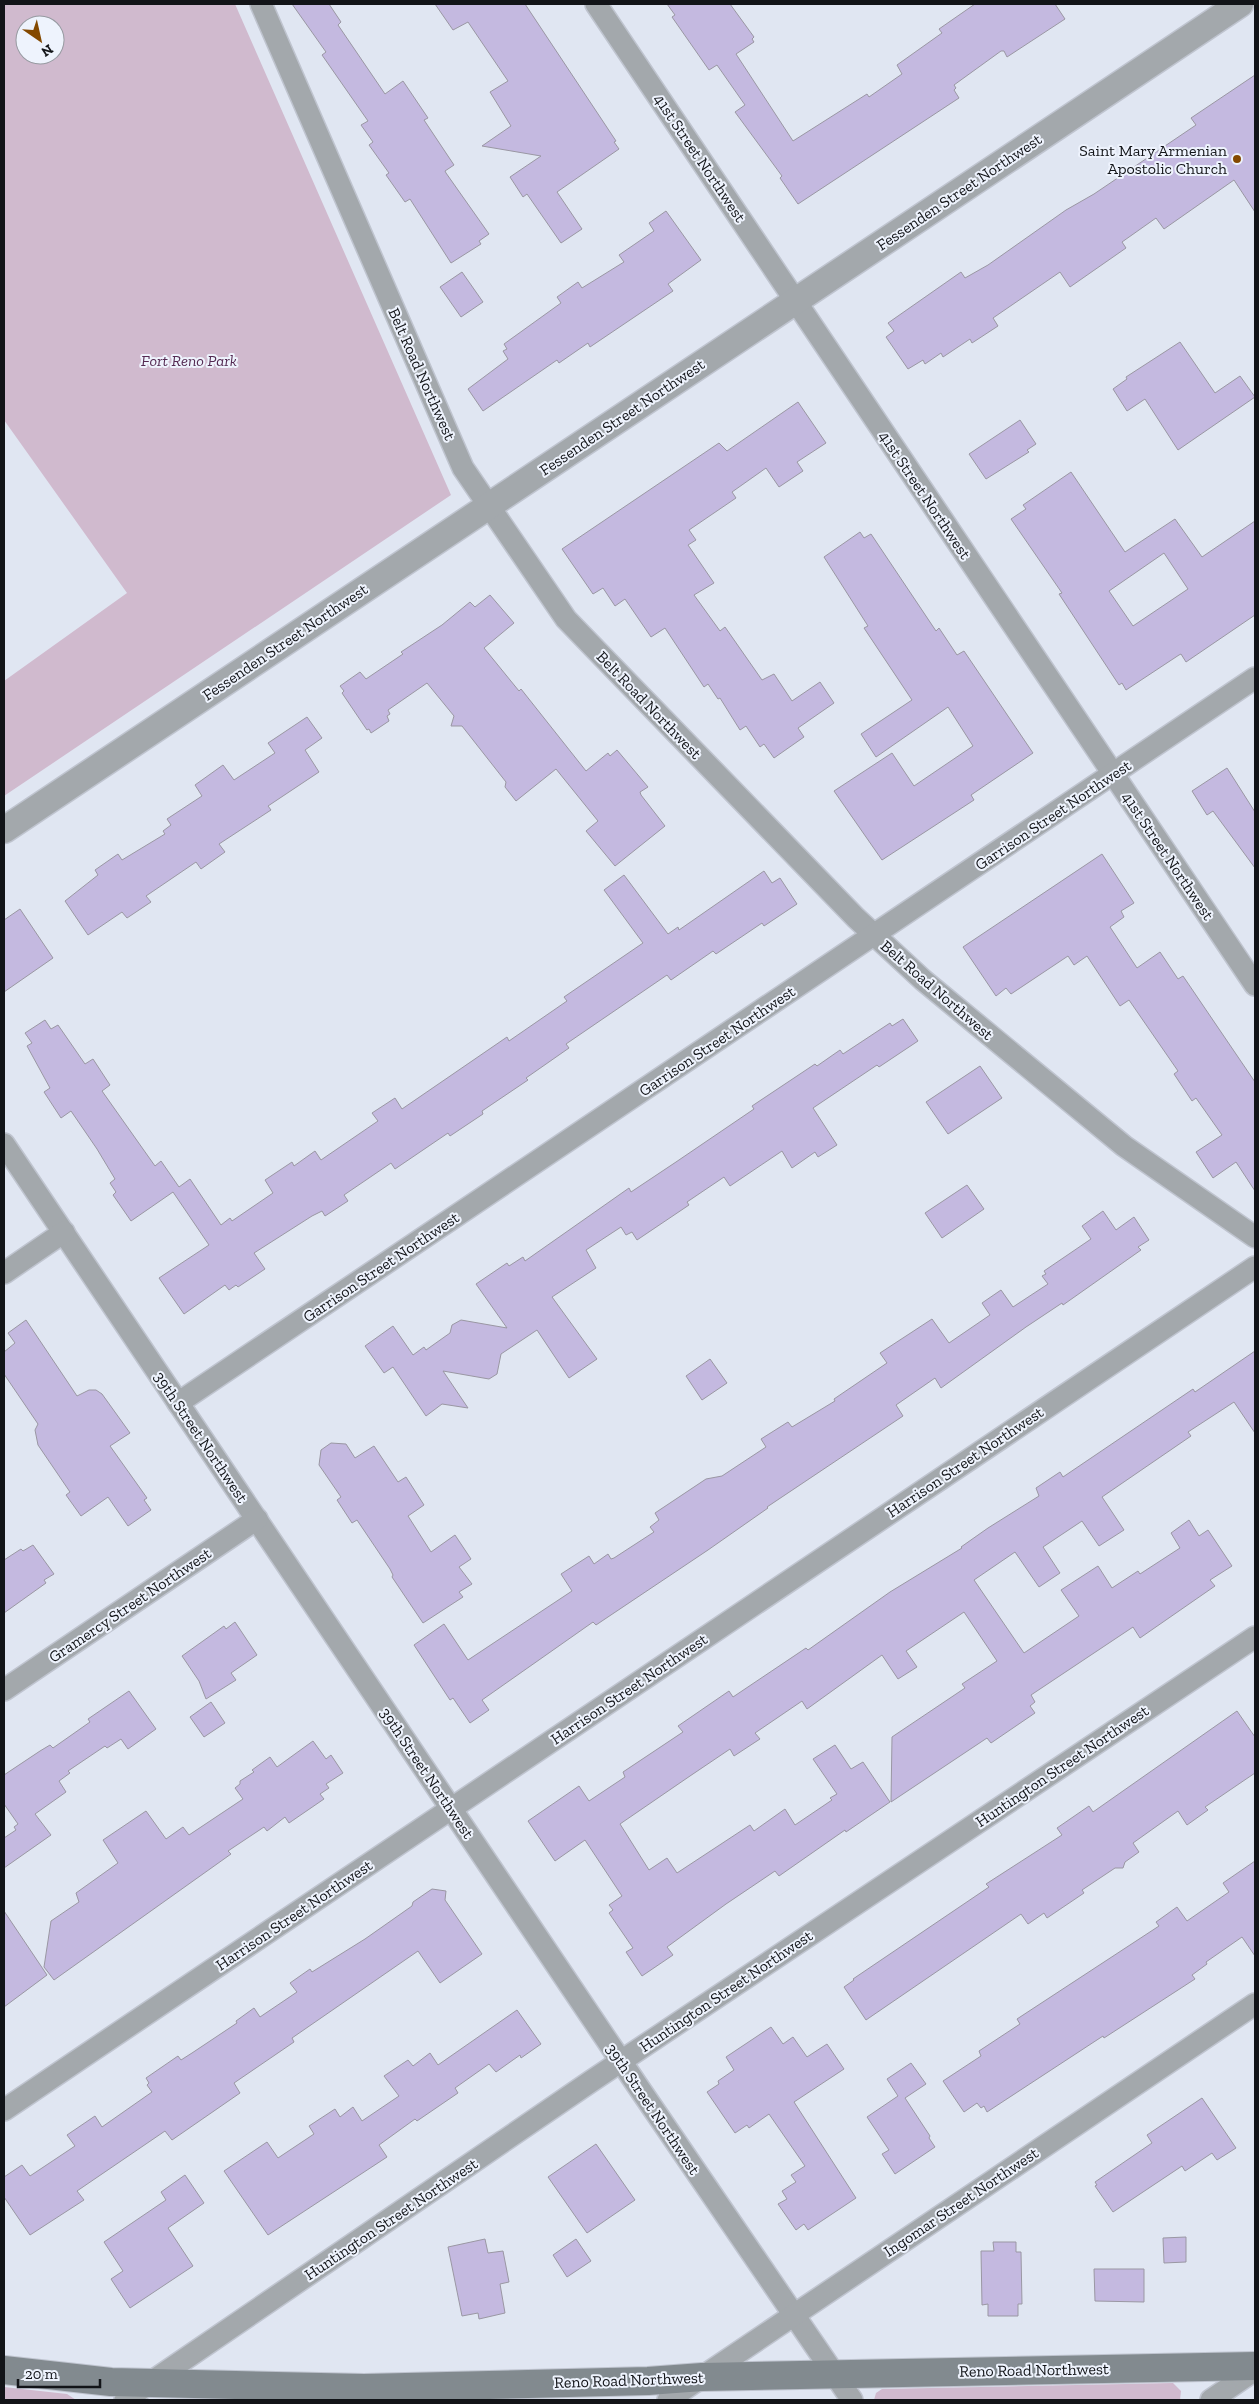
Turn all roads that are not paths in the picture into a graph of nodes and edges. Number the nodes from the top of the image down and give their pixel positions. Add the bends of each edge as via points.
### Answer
1 (261, 4) edge
2 (596, 4) edge
3 (1240, 4) edge
4 (796, 301) junction
5 (489, 506) junction
6 (1255, 678) edge
7 (1113, 774) junction
8 (4, 830) edge
9 (874, 935) junction
10 (1255, 985) edge
11 (4, 1144) edge
12 (64, 1232) junction
13 (1255, 1237) edge
14 (1255, 1268) edge
15 (4, 1273) edge
16 (178, 1403) junction
17 (257, 1520) junction
18 (1255, 1637) edge
19 (4, 1690) edge
20 (451, 1809) junction
21 (1255, 2004) edge
22 (621, 2061) junction
23 (4, 2110) edge
24 (794, 2315) junction
25 (1255, 2366) edge
26 (4, 2370) edge
27 (1255, 2370) edge
28 (834, 2375) junction
29 (702, 2377) junction
30 (152, 2382) junction
31 (125, 2400) edge
32 (668, 2400) edge
33 (852, 2400) edge
34 (1211, 2400) edge

1 - 5 street, Belt Road Northwest via 463,468
2 - 4 street, 41st Street Northwest
3 - 4 street, Fessenden Street Northwest
4 - 5 street, Fessenden Street Northwest
4 - 7 street, 41st Street Northwest
5 - 8 street, Fessenden Street Northwest
5 - 9 street, Belt Road Northwest via 566,619
6 - 7 street, Garrison Street Northwest
7 - 9 street, Garrison Street Northwest
7 - 10 street, 41st Street Northwest
9 - 13 street, Belt Road Northwest via 937,992 1101,1127
9 - 16 street, Garrison Street Northwest
11 - 12 street, 39th Street Northwest
12 - 15 street
12 - 16 street, 39th Street Northwest
14 - 20 street, Harrison Street Northwest
16 - 17 street, 39th Street Northwest
17 - 19 street, Gramercy Street Northwest
17 - 20 street, 39th Street Northwest
18 - 22 street, Huntington Street Northwest
20 - 22 street, 39th Street Northwest
20 - 23 street, Harrison Street Northwest
21 - 24 street, Ingomar Street Northwest
22 - 24 street, 39th Street Northwest
22 - 30 street, Huntington Street Northwest
24 - 28 street, 39th Street Northwest
24 - 29 street, Ingomar Street Northwest
25 - 28 main road, Reno Road Northwest
26 - 30 main road, Reno Road Northwest via 112,2382
27 - 34 street
28 - 29 main road, Reno Road Northwest
28 - 33 street, 39th Street Northwest
29 - 30 main road, Reno Road Northwest via 364,2388
29 - 32 street, Ingomar Street Northwest
30 - 31 street, Huntington Street Northwest

